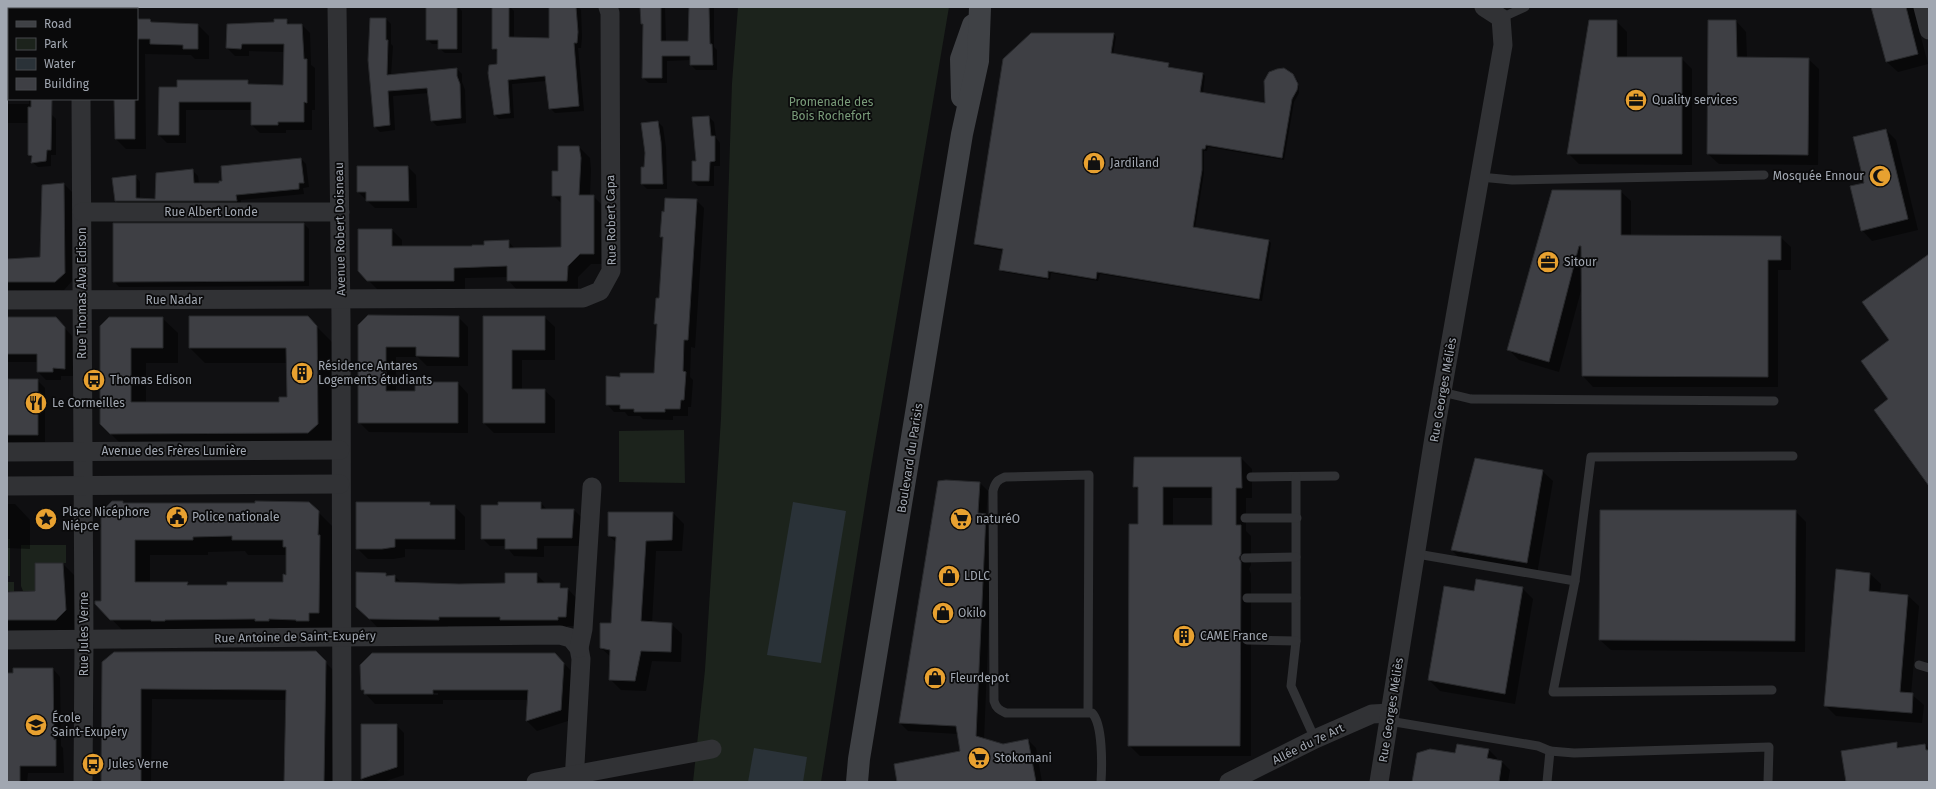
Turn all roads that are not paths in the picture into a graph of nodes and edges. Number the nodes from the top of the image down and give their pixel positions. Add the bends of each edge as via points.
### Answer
1 (337, 7) edge
2 (608, 7) edge
3 (980, 7) edge
4 (1484, 7) edge
5 (1525, 7) edge
6 (1923, 7) edge
7 (1501, 18) junction
8 (1929, 30) edge
9 (81, 100) edge
10 (1764, 175) dead end
11 (1480, 177) junction
12 (82, 212) junction
13 (340, 212) junction
14 (7, 300) edge
15 (82, 300) junction
16 (341, 300) junction
17 (1442, 392) junction
18 (1774, 401) dead end
19 (340, 450) junction
20 (7, 452) edge
21 (82, 452) junction
22 (1793, 456) dead end
23 (1335, 476) dead end
24 (1252, 477) dead end
25 (1296, 477) junction
26 (340, 484) junction
27 (7, 486) edge
28 (83, 486) junction
29 (592, 487) dead end
30 (1245, 518) dead end
31 (1297, 518) junction
32 (1417, 554) junction
33 (1296, 557) junction
34 (1245, 558) dead end
35 (1575, 581) junction
36 (1247, 598) dead end
37 (1296, 598) junction
38 (341, 636) junction
39 (84, 639) junction
40 (7, 640) edge
41 (1247, 640) dead end
42 (1296, 641) junction
43 (578, 648) junction
44 (1919, 665) dead end
45 (1929, 668) edge
46 (1772, 690) dead end
47 (1088, 713) junction
48 (1389, 717) junction
49 (1315, 739) junction
50 (712, 749) dead end
51 (1550, 752) junction
52 (574, 778) edge
53 (83, 782) edge
54 (342, 782) edge
55 (536, 782) edge
56 (857, 782) edge
57 (1101, 782) edge
58 (1229, 782) edge
59 (1379, 782) edge
60 (1547, 782) edge
61 (1768, 782) edge

1 - 13 street, Avenue Robert Doisneau
2 - 16 street, Rue Robert Capa via 611,271 600,291 582,298
3 - 56 street, Boulevard du Parisis via 978,61 962,134
4 - 7 street
5 - 7 lane
6 - 8 street
7 - 11 street, Rue Georges Méliès via 1503,45
9 - 12 street, Rue Thomas Alva Edison
10 - 11 lane via 1512,180
11 - 17 street, Rue Georges Méliès
12 - 13 street, Rue Albert Londe
12 - 15 street, Rue Thomas Alva Edison
13 - 16 street, Avenue Robert Doisneau
14 - 15 street, Rue Nadar
15 - 16 street, Rue Nadar
15 - 21 street, Rue Thomas Alva Edison
16 - 19 street, Avenue Robert Doisneau
17 - 18 lane via 1471,399
17 - 32 street, Rue Georges Méliès
19 - 21 street, Avenue des Frères Lumière
19 - 26 street, Avenue Robert Doisneau
20 - 21 street, Avenue des Frères Lumière
21 - 28 street, Rue Thomas Alva Edison
22 - 35 lane via 1591,457
23 - 25 lane
24 - 25 lane
25 - 31 lane
26 - 28 street
26 - 38 street, Avenue Robert Doisneau
27 - 28 street
28 - 39 street, Rue Jules Verne
29 - 43 street via 583,629
30 - 31 lane
31 - 33 lane
32 - 35 lane
32 - 48 street, Rue Georges Méliès
33 - 34 lane
33 - 37 lane
35 - 46 lane via 1553,692
36 - 37 lane
37 - 42 lane
38 - 39 street, Rue Antoine de Saint-Exupéry
38 - 43 street, Rue Antoine de Saint-Exupéry via 560,635 571,638
38 - 54 street, Avenue Robert Doisneau
39 - 40 street, Rue Antoine de Saint-Exupéry
39 - 53 street, Rue Jules Verne
41 - 42 lane
42 - 49 lane via 1291,686
43 - 52 street via 581,659
44 - 45 lane
47 - 47 lane via 1089,475 1005,477 994,483 992,491 995,706 1006,713
47 - 57 lane via 1092,713 1098,721
48 - 49 street, Allée du 7e Art via 1372,714
48 - 51 lane via 1538,746
48 - 59 street, Rue Georges Méliès
49 - 58 street, Allée du 7e Art
50 - 52 street
51 - 60 lane
51 - 61 lane via 1768,746
52 - 55 street

